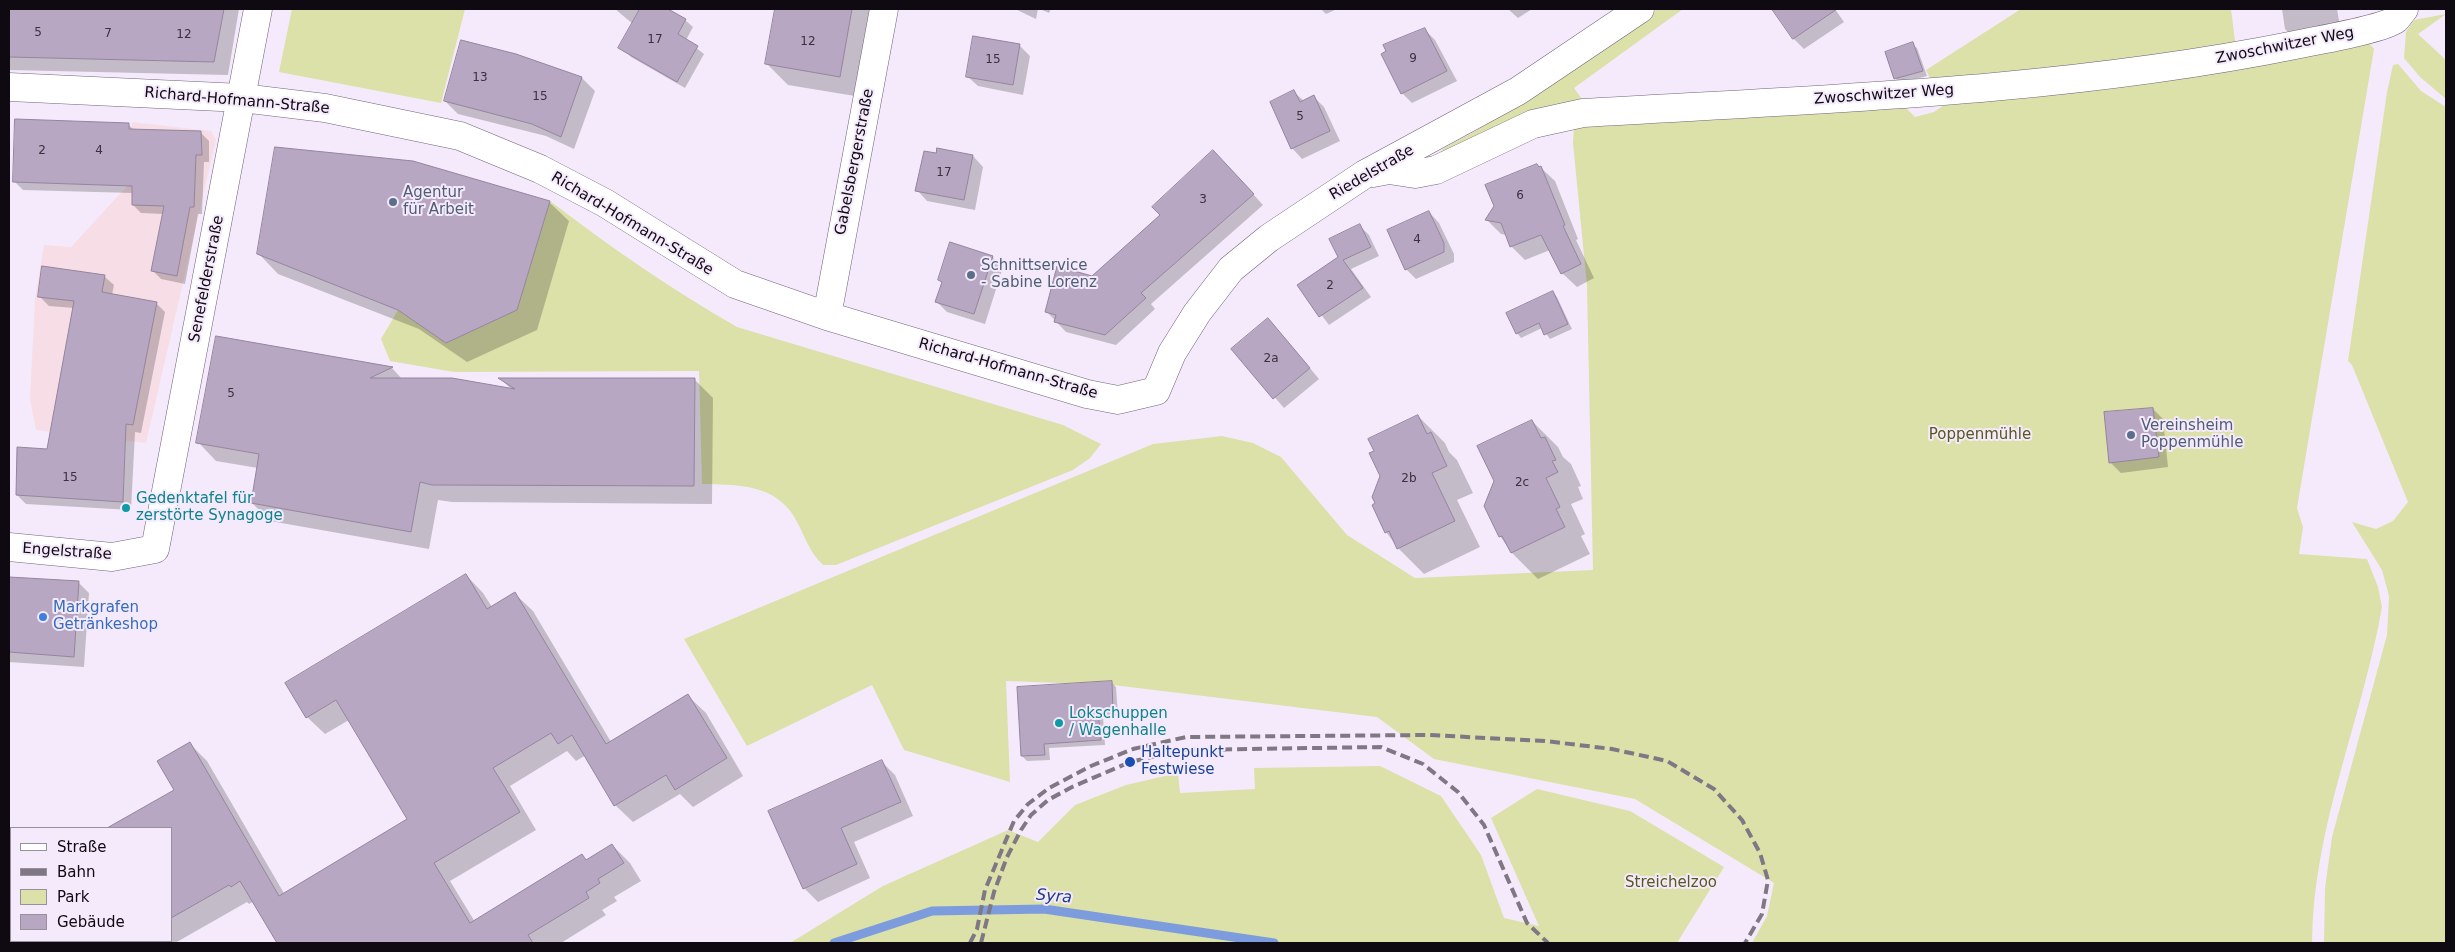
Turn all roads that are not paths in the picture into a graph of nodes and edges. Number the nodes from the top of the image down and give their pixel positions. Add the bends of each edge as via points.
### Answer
1 (258, 9) edge
2 (884, 9) edge
3 (1640, 9) edge
4 (2404, 9) edge
5 (9, 87) edge
6 (242, 98) junction
7 (1365, 174) junction
8 (827, 316) junction
9 (1156, 391) joint
10 (9, 548) edge
11 (155, 550) joint

1 - 6 street, Senefelderstraße
2 - 8 street, Gabelsbergerstraße
3 - 7 street, Riedelstraße via 1518,91
4 - 7 street, Zwoschwitzer Weg via 2396,20 2353,33 2245,55 2124,74 1923,93 1583,113 1533,124 1436,170 1415,174 1389,170
5 - 6 street, Richard-Hofmann-Straße
6 - 8 street, Richard-Hofmann-Straße via 325,108 460,136 540,169 605,203 735,284
6 - 11 street, Senefelderstraße
7 - 9 street, Riedelstraße via 1270,238 1231,270 1172,352
8 - 9 street, Richard-Hofmann-Straße via 1087,394 1118,400
10 - 11 street, Engelstraße via 112,557

